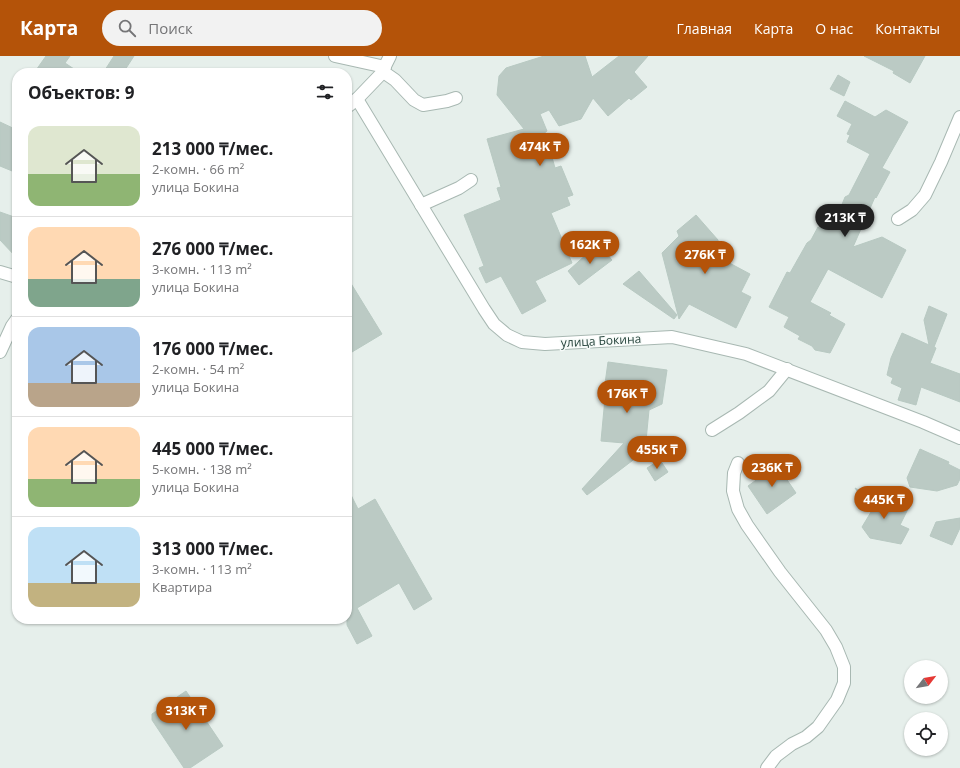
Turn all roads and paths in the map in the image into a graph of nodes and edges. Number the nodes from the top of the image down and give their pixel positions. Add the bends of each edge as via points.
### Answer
1 (335, 56) edge
2 (386, 65) edge
3 (456, 98) dead end
4 (357, 99) junction
5 (352, 103) edge
6 (960, 117) edge
7 (471, 180) dead end
8 (421, 205) junction
9 (898, 219) dead end
10 (0, 272) edge
11 (12, 276) edge
12 (12, 326) edge
13 (0, 352) edge
14 (787, 369) junction
15 (712, 430) dead end
16 (960, 438) edge
17 (738, 463) dead end
18 (767, 768) edge

1 - 2 street
2 - 3 street via 395,80 414,100 423,105
2 - 4 street
4 - 5 street
4 - 8 street, улица Бокина
6 - 9 street via 925,195 912,210
7 - 8 street
8 - 14 street, улица Бокина via 494,324 507,335 522,342 545,344 672,337 746,354
10 - 11 street
12 - 13 street
14 - 15 street via 769,390
14 - 16 street, улица Бокина
17 - 18 street via 734,473 733,491 738,509 780,572 826,630 844,667 844,682 818,728 776,756

